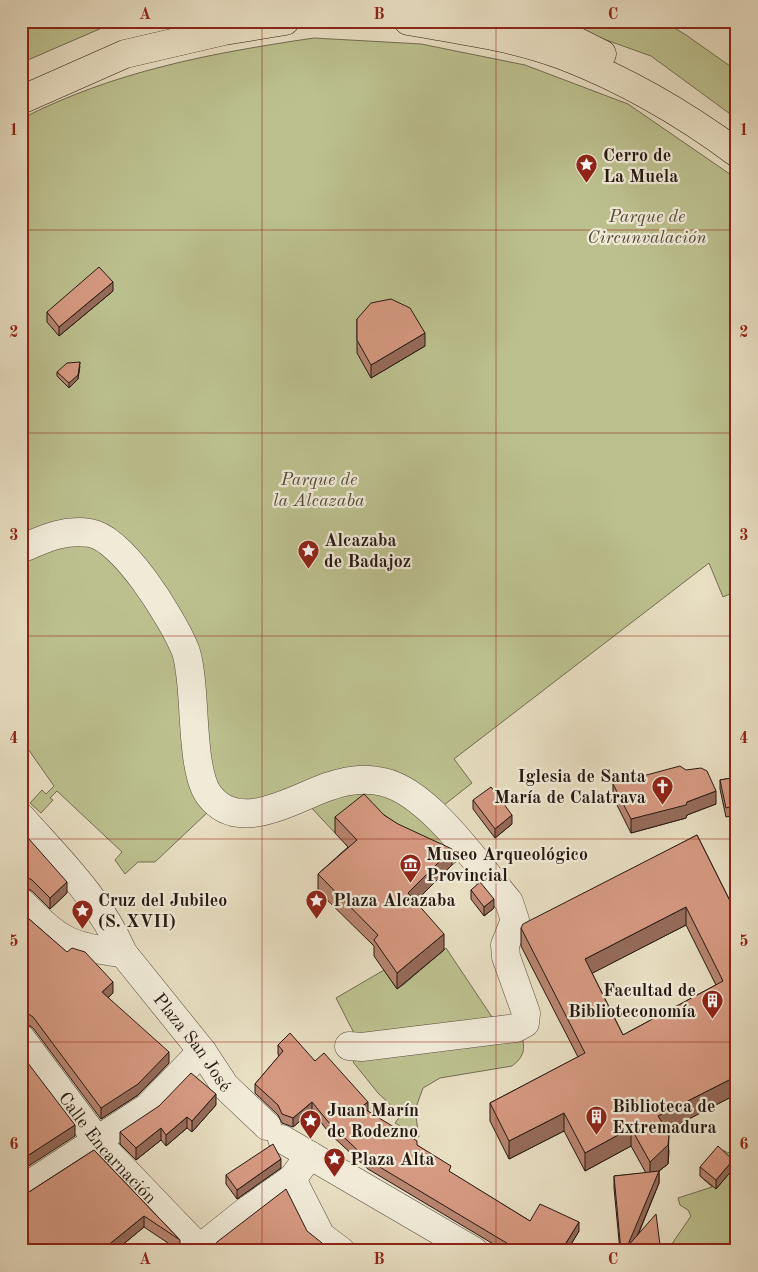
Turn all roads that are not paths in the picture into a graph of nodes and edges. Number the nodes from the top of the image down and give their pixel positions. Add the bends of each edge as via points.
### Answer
1 (190, 21) edge
2 (285, 21) edge
3 (408, 21) edge
4 (513, 21) edge
5 (21, 80) edge
6 (21, 100) edge
7 (737, 132) edge
8 (737, 153) edge
9 (21, 549) edge
10 (21, 817) edge
11 (21, 902) edge
12 (123, 953) junction
13 (21, 1038) edge
14 (349, 1046) dead end
15 (202, 1052) junction
16 (98, 1141) junction
17 (310, 1155) junction
18 (292, 1179) junction
19 (21, 1190) edge
20 (323, 1246) edge
21 (201, 1250) edge
22 (474, 1251) edge

1 - 5 main road via 118,39
2 - 6 main road via 224,31 125,54
3 - 8 main road via 490,35 563,55 625,82 698,124
4 - 7 main road via 568,37 704,107
9 - 14 street via 68,532 92,533 111,543 132,564 174,626 185,649 199,772 208,795 228,811 254,813 360,779 383,782 408,791 436,816 510,902 514,920 505,945 506,957 526,1013 526,1023 516,1028 488,1032
10 - 12 street, Plaza San José via 84,888
11 - 12 street via 47,927 70,942 84,948
12 - 15 street, Plaza San José
13 - 16 street, Calle Encarnación
15 - 16 street via 148,1107
15 - 17 street, Plaza San José via 225,1086 275,1132
16 - 19 street
16 - 21 street, Calle Encarnación
17 - 18 street
17 - 22 street, Plaza San José
18 - 20 street
18 - 21 street

